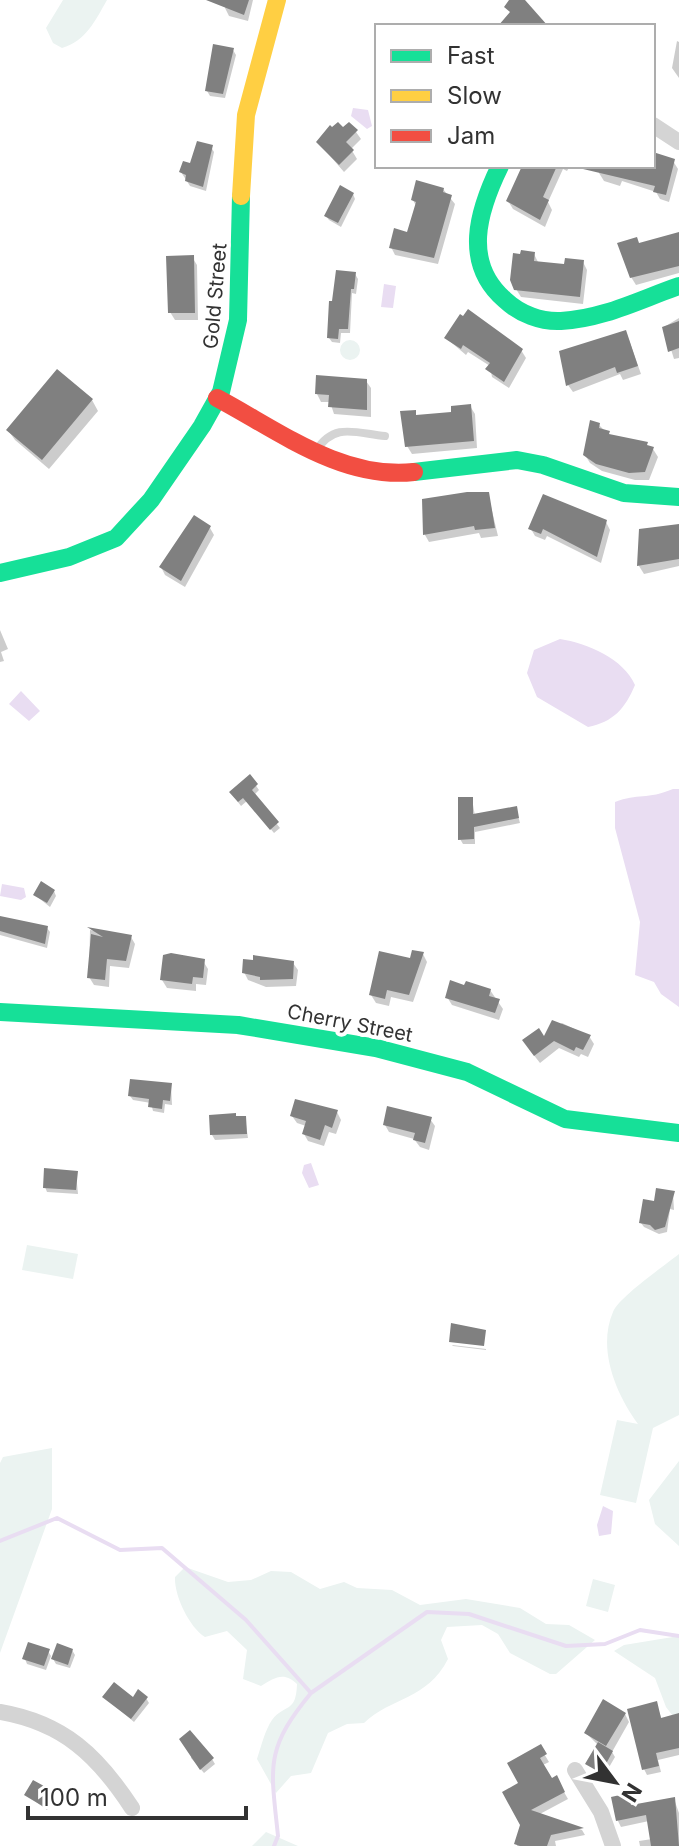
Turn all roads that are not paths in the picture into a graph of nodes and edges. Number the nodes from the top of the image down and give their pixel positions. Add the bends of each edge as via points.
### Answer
1 (277, 0) edge
2 (655, 126) edge
3 (679, 142) edge
4 (499, 168) edge
5 (679, 286) edge
6 (217, 398) junction
7 (385, 436) dead end
8 (315, 452) junction
9 (679, 497) edge
10 (0, 573) edge
11 (0, 1012) edge
12 (679, 1133) edge
13 (0, 1712) edge
14 (575, 1770) dead end
15 (132, 1808) dead end
16 (606, 1826) junction
17 (598, 1846) edge
18 (613, 1846) edge

1 - 6 street, Gold Street via 246,115 238,320 231,362
2 - 3 street
4 - 5 street via 478,220 476,257 492,288 516,310 564,321
6 - 8 street
6 - 10 street, Gold Street via 151,500 116,538 69,557
7 - 8 lane via 333,431
8 - 9 street via 348,468 378,474 530,461 615,491
11 - 12 street, Cherry Street via 238,1025 376,1048 467,1072 565,1119
13 - 15 street via 33,1720 87,1751
14 - 16 street
16 - 17 street
16 - 18 street

